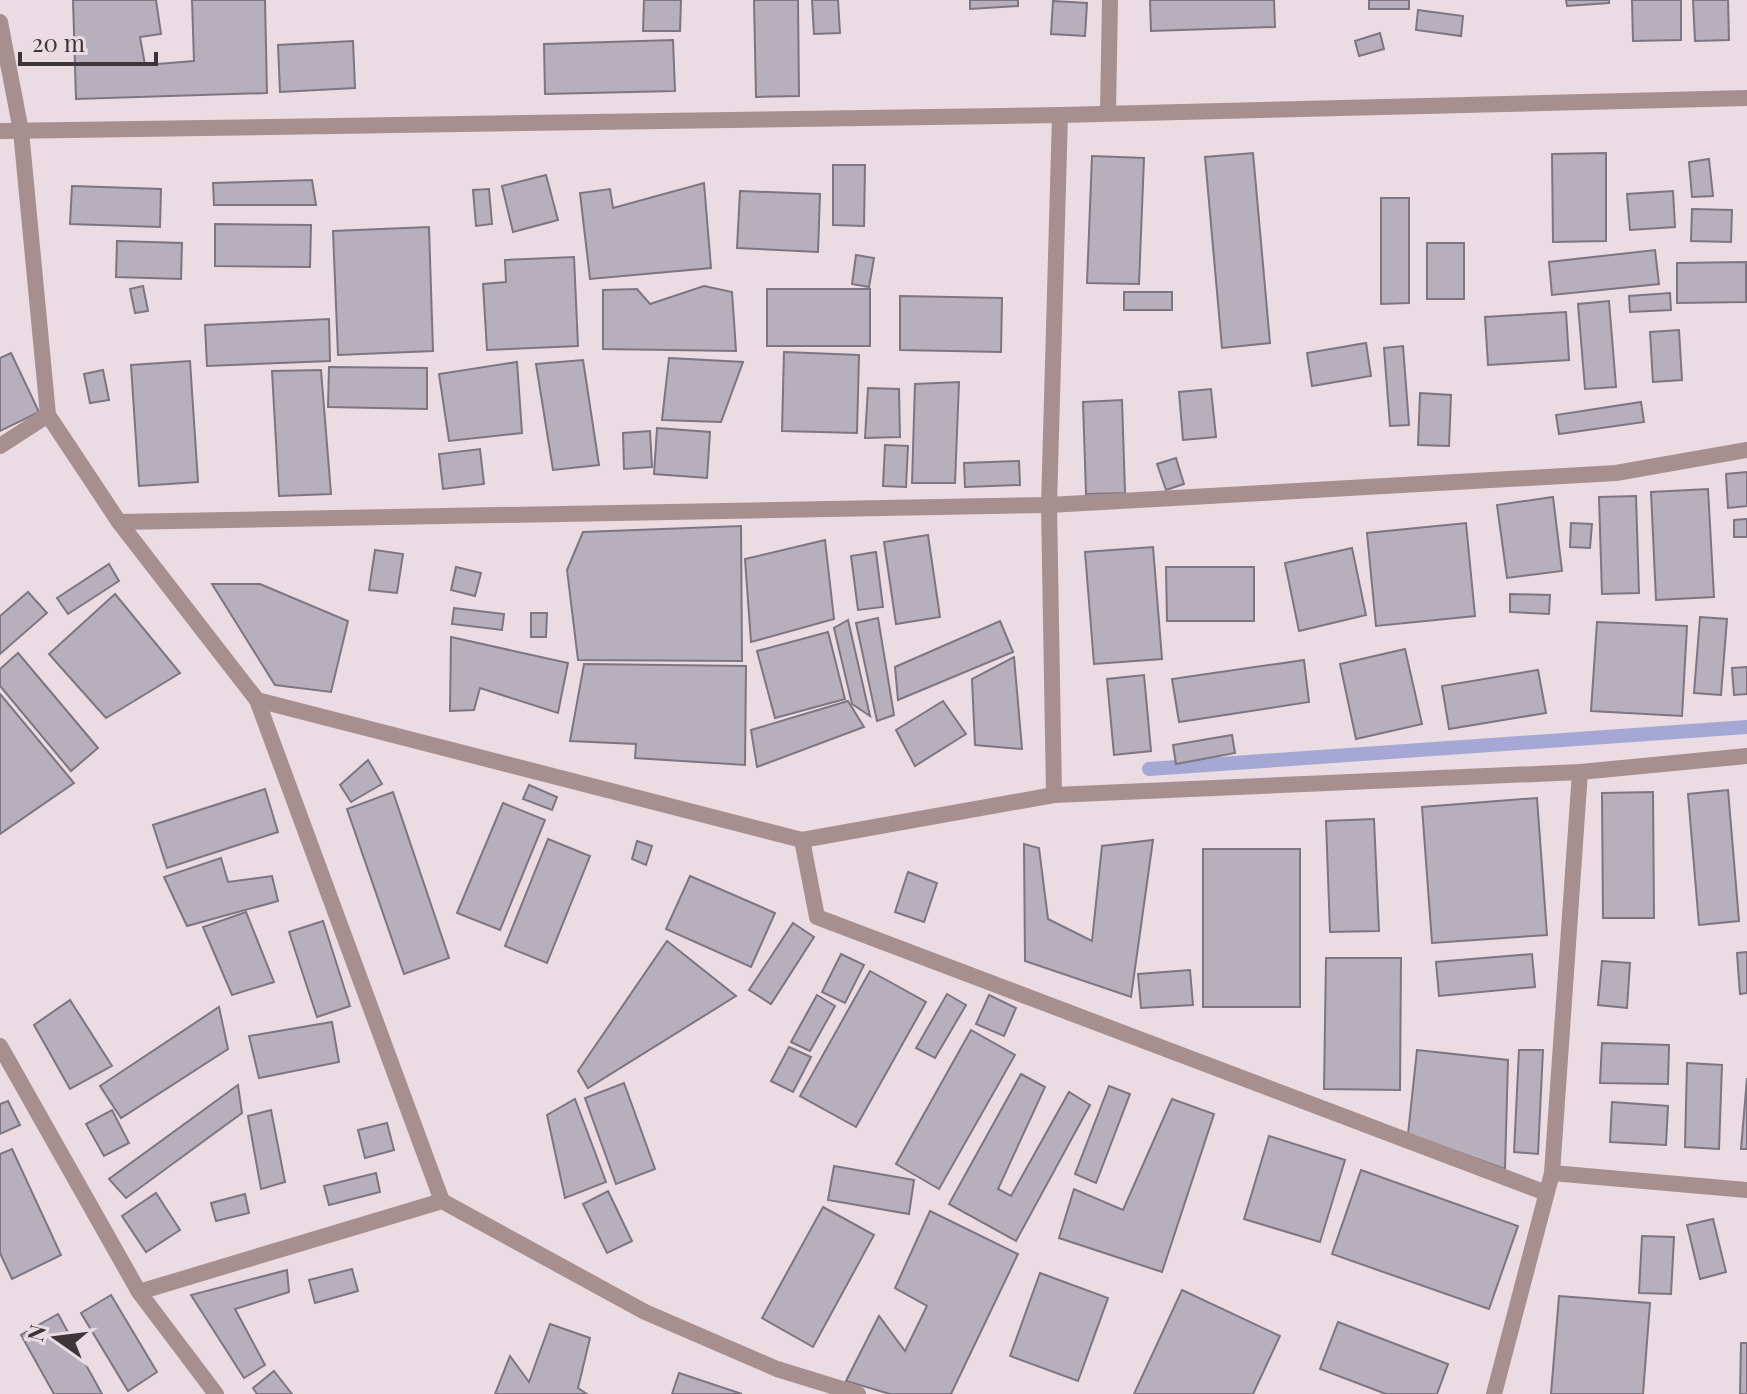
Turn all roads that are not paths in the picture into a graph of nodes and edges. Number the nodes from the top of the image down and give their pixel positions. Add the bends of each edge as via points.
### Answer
1 (1110, 0) edge
2 (0, 22) edge
3 (1747, 98) edge
4 (1108, 113) junction
5 (1060, 115) junction
6 (0, 131) edge
7 (21, 131) junction
8 (48, 415) junction
9 (0, 446) edge
10 (1747, 450) edge
11 (1049, 505) junction
12 (119, 522) junction
13 (257, 700) junction
14 (1747, 756) edge
15 (1580, 772) junction
16 (1054, 795) junction
17 (802, 840) junction
18 (0, 1046) edge
19 (1552, 1173) junction
20 (1747, 1190) edge
21 (1546, 1193) junction
22 (442, 1201) junction
23 (139, 1292) junction
24 (216, 1394) edge
25 (858, 1394) edge
26 (1494, 1394) edge

1 - 4 street
2 - 7 street
3 - 4 street
4 - 5 street
5 - 7 street
5 - 11 street
6 - 7 street
7 - 8 street
8 - 9 street
8 - 12 street
10 - 11 street via 1616,473
11 - 12 street
11 - 16 street
12 - 13 street
13 - 17 street
13 - 22 street
14 - 15 street
15 - 16 street
15 - 19 street
16 - 17 street
17 - 21 street via 817,917
18 - 23 street
19 - 20 street
19 - 21 street
21 - 26 street
22 - 23 street
22 - 25 street via 645,1312 777,1369
23 - 24 street

